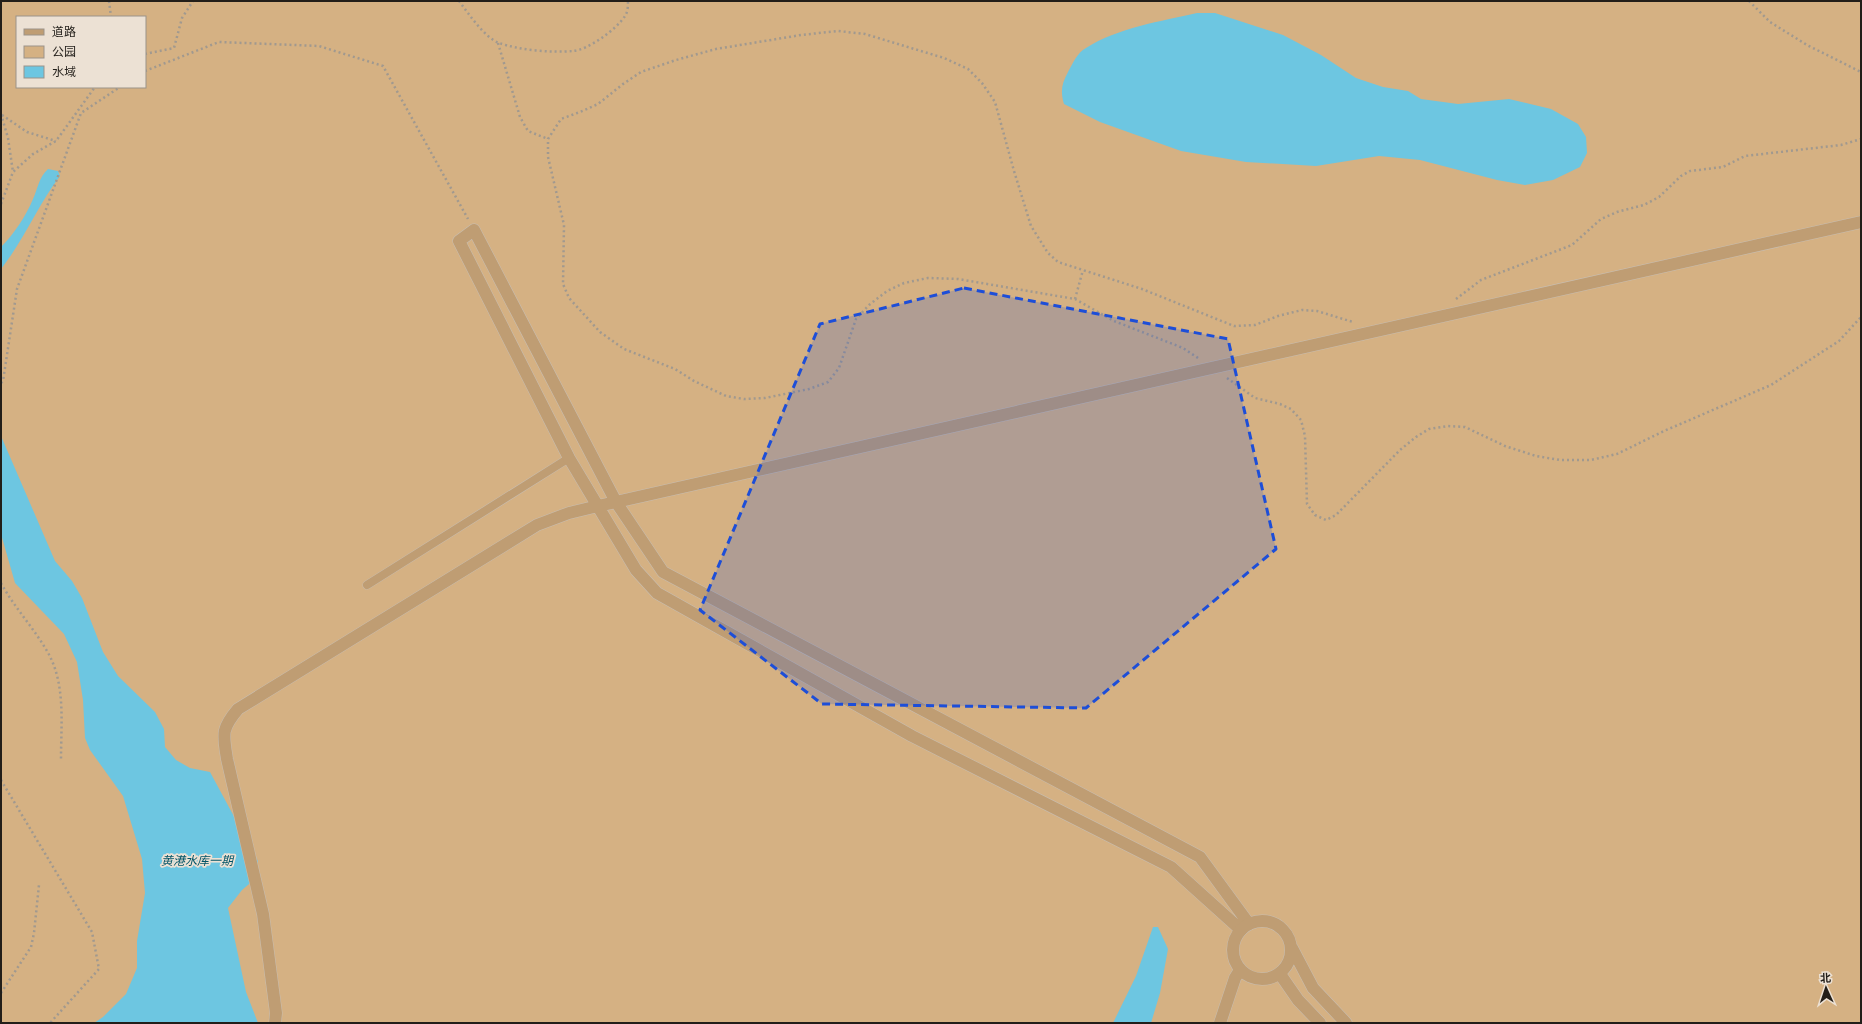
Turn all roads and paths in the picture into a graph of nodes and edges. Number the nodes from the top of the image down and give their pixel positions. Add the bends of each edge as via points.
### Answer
1 (109, 1) edge
2 (193, 1) edge
3 (459, 1) edge
4 (628, 1) edge
5 (1749, 1) edge
6 (111, 16) edge
7 (498, 43) junction
8 (146, 54) edge
9 (146, 71) edge
10 (1861, 72) edge
11 (94, 88) edge
12 (118, 88) edge
13 (2, 114) edge
14 (1861, 138) edge
15 (548, 139) junction
16 (56, 141) junction
17 (13, 172) junction
18 (1, 204) edge
19 (1861, 222) edge
20 (474, 230) junction
21 (1083, 270) junction
22 (1075, 299) junction
23 (1451, 303) dead end
24 (1861, 317) edge
25 (1360, 324) dead end
26 (1213, 368) junction
27 (1, 383) edge
28 (569, 458) junction
29 (616, 502) junction
30 (598, 506) junction
31 (1, 583) edge
32 (367, 585) dead end
33 (61, 759) dead end
34 (1, 780) edge
35 (39, 885) dead end
36 (1245, 927) junction
37 (1292, 948) junction
38 (1240, 970) junction
39 (1280, 974) junction
40 (1, 993) edge
41 (50, 1023) edge
42 (275, 1023) edge
43 (1220, 1023) edge
44 (1320, 1023) edge
45 (1346, 1023) edge

1 - 6 path
2 - 8 path via 182,18 174,48
3 - 7 path via 475,23
4 - 7 path via 626,15 610,32 586,48 573,51 531,50
5 - 10 path via 1770,22 1807,45
7 - 15 path via 520,117 528,131
9 - 20 path via 219,42 318,46 383,66
11 - 16 path
12 - 27 path via 81,113 17,289
13 - 16 path via 27,132
13 - 17 path
14 - 23 path via 1841,144 1745,156 1723,167 1690,171 1644,206 1617,212 1601,219 1572,245 1481,280
15 - 21 path via 561,119 598,104 641,72 676,60 716,49 801,35 838,31 866,34 968,68 982,83 995,102 1031,226 1048,253 1058,262
15 - 22 path via 548,157 564,225 563,284 569,298 600,332 624,349 675,369 726,396 744,399 765,398 809,389 828,382 839,368 856,319 887,291 904,283 928,278 958,279
16 - 17 path via 34,154
17 - 18 path
19 - 26 street
20 - 28 street via 458,241
20 - 29 street
21 - 22 path
21 - 25 path via 1142,289 1234,326 1255,325 1302,310 1317,311
22 - 26 path via 1114,320 1183,348
24 - 26 path via 1838,341 1771,385 1617,454 1591,460 1560,460 1536,456 1505,446 1465,427 1429,429 1400,450 1336,515 1326,520 1315,515 1307,504 1305,436 1301,420 1291,409 1255,398
26 - 29 street
28 - 30 street
28 - 32 lane
29 - 30 street
29 - 36 street via 663,572 1200,857
30 - 36 street via 636,570 657,593 912,736 1171,867
30 - 42 street via 537,525 238,709 228,721 223,735 263,914 276,1013
31 - 33 path via 47,652 56,670 60,690
34 - 41 path via 92,932 99,969
35 - 40 path via 31,947
36 - 37 street via 1258,921 1277,924 1287,935
36 - 38 street via 1233,945 1233,954
37 - 39 street via 1287,967
37 - 45 street via 1313,988
38 - 39 street via 1255,979 1272,978
38 - 43 street
39 - 44 street via 1298,1000

